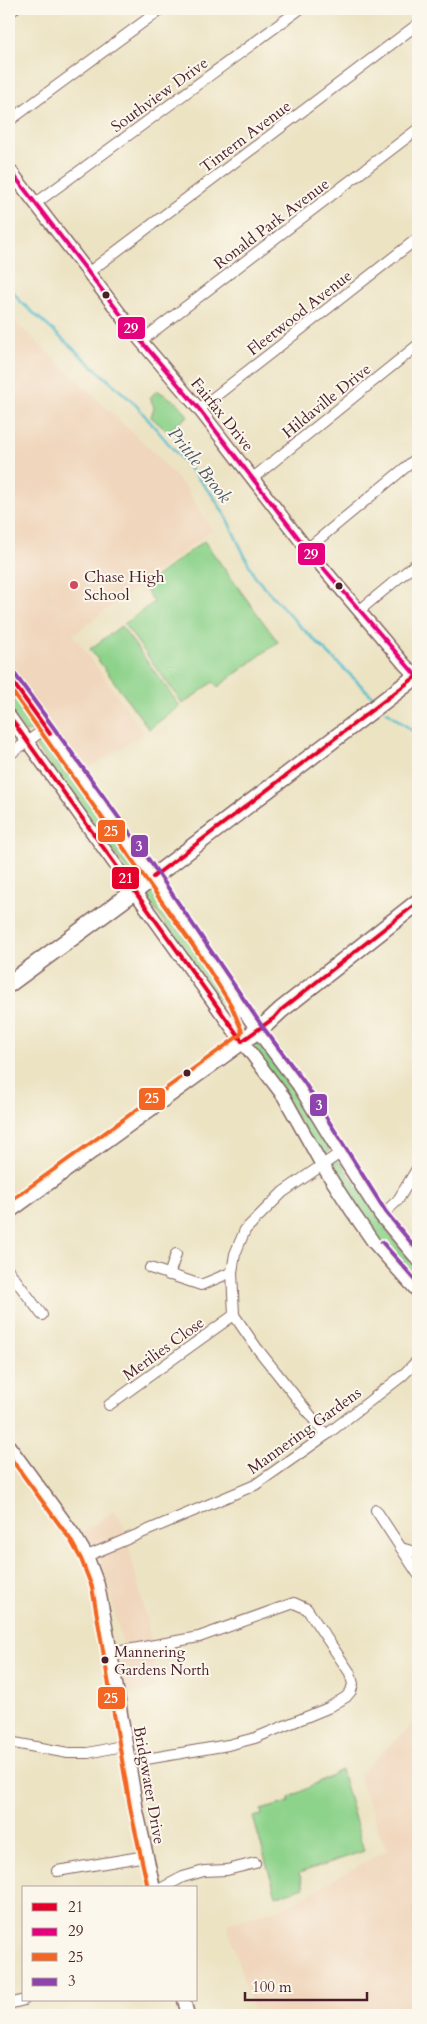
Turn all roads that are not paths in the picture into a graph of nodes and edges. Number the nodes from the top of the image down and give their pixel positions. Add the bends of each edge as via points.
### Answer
1 (14, 9) edge
2 (161, 9) edge
3 (300, 9) edge
4 (9, 13) edge
5 (418, 24) edge
6 (9, 121) edge
7 (418, 129) edge
8 (9, 169) edge
9 (36, 203) junction
10 (418, 238) edge
11 (89, 272) junction
12 (141, 341) junction
13 (418, 345) edge
14 (199, 409) junction
15 (418, 457) edge
16 (253, 478) junction
17 (307, 549) junction
18 (418, 562) edge
19 (360, 610) junction
20 (9, 676) edge
21 (418, 676) edge
22 (9, 716) edge
23 (46, 728) junction
24 (28, 741) junction
25 (9, 755) edge
26 (145, 883) junction
27 (418, 902) edge
28 (9, 984) edge
29 (248, 1036) junction
30 (340, 1152) junction
31 (322, 1165) junction
32 (418, 1167) edge
33 (9, 1210) edge
34 (381, 1216) junction
35 (176, 1254) dead end
36 (418, 1260) edge
37 (150, 1268) dead end
38 (9, 1271) edge
39 (232, 1272) junction
40 (169, 1275) junction
41 (418, 1292) edge
42 (234, 1315) junction
43 (42, 1316) dead end
44 (418, 1360) edge
45 (109, 1405) dead end
46 (326, 1435) junction
47 (9, 1446) edge
48 (376, 1510) dead end
49 (401, 1548) junction
50 (418, 1553) edge
51 (87, 1556) junction
52 (418, 1574) edge
53 (111, 1652) junction
54 (9, 1742) edge
55 (126, 1745) junction
56 (129, 1762) junction
57 (146, 1856) junction
58 (255, 1863) dead end
59 (57, 1871) dead end
60 (154, 1886) edge
61 (166, 1886) edge
62 (22, 2001) edge
63 (185, 2002) edge
64 (9, 2004) edge
65 (188, 2015) edge

1 - 4 street
2 - 6 street
3 - 9 street, Southview Drive
5 - 11 street, Tintern Avenue
7 - 12 street, Ronald Park Avenue
8 - 9 street, Fairfax Drive
9 - 11 street, Fairfax Drive
10 - 14 street, Fleetwood Avenue
11 - 12 street, Fairfax Drive
12 - 14 street, Fairfax Drive
13 - 16 street, Hildaville Drive
14 - 16 street, Fairfax Drive
15 - 17 street
16 - 17 street, Fairfax Drive
17 - 19 street, Fairfax Drive
18 - 19 street
19 - 21 street, Fairfax Drive via 405,665
20 - 23 street
21 - 26 main road
22 - 24 street
23 - 24 street
23 - 26 street
24 - 25 street
24 - 26 street
26 - 28 main road
26 - 29 street via 214,966
26 - 29 street via 171,943
27 - 29 main road
29 - 30 street via 299,1086
29 - 31 street
29 - 33 main road
30 - 31 street
30 - 34 street
31 - 39 street via 283,1192 245,1230
31 - 41 street via 374,1243
32 - 34 street via 398,1200
34 - 36 street
35 - 40 street
37 - 40 street
38 - 43 street
39 - 40 street via 201,1286
39 - 42 street
42 - 45 street, Merilies Close
42 - 46 street via 256,1348
44 - 46 street, Mannering Gardens
46 - 51 street, Mannering Gardens via 255,1485
47 - 51 street, Bridgwater Drive
48 - 49 street
49 - 50 street
49 - 52 street
51 - 53 street, Bridgwater Drive via 98,1585
53 - 55 street, Bridgwater Drive
53 - 56 street via 199,1637 294,1603 306,1609 352,1679 351,1691 328,1708 255,1738
54 - 55 street via 68,1753
55 - 56 street, Bridgwater Drive
56 - 57 street, Bridgwater Drive
57 - 59 street
57 - 60 street, Bridgwater Drive
58 - 61 street via 227,1870 204,1871
62 - 64 street
63 - 65 street

